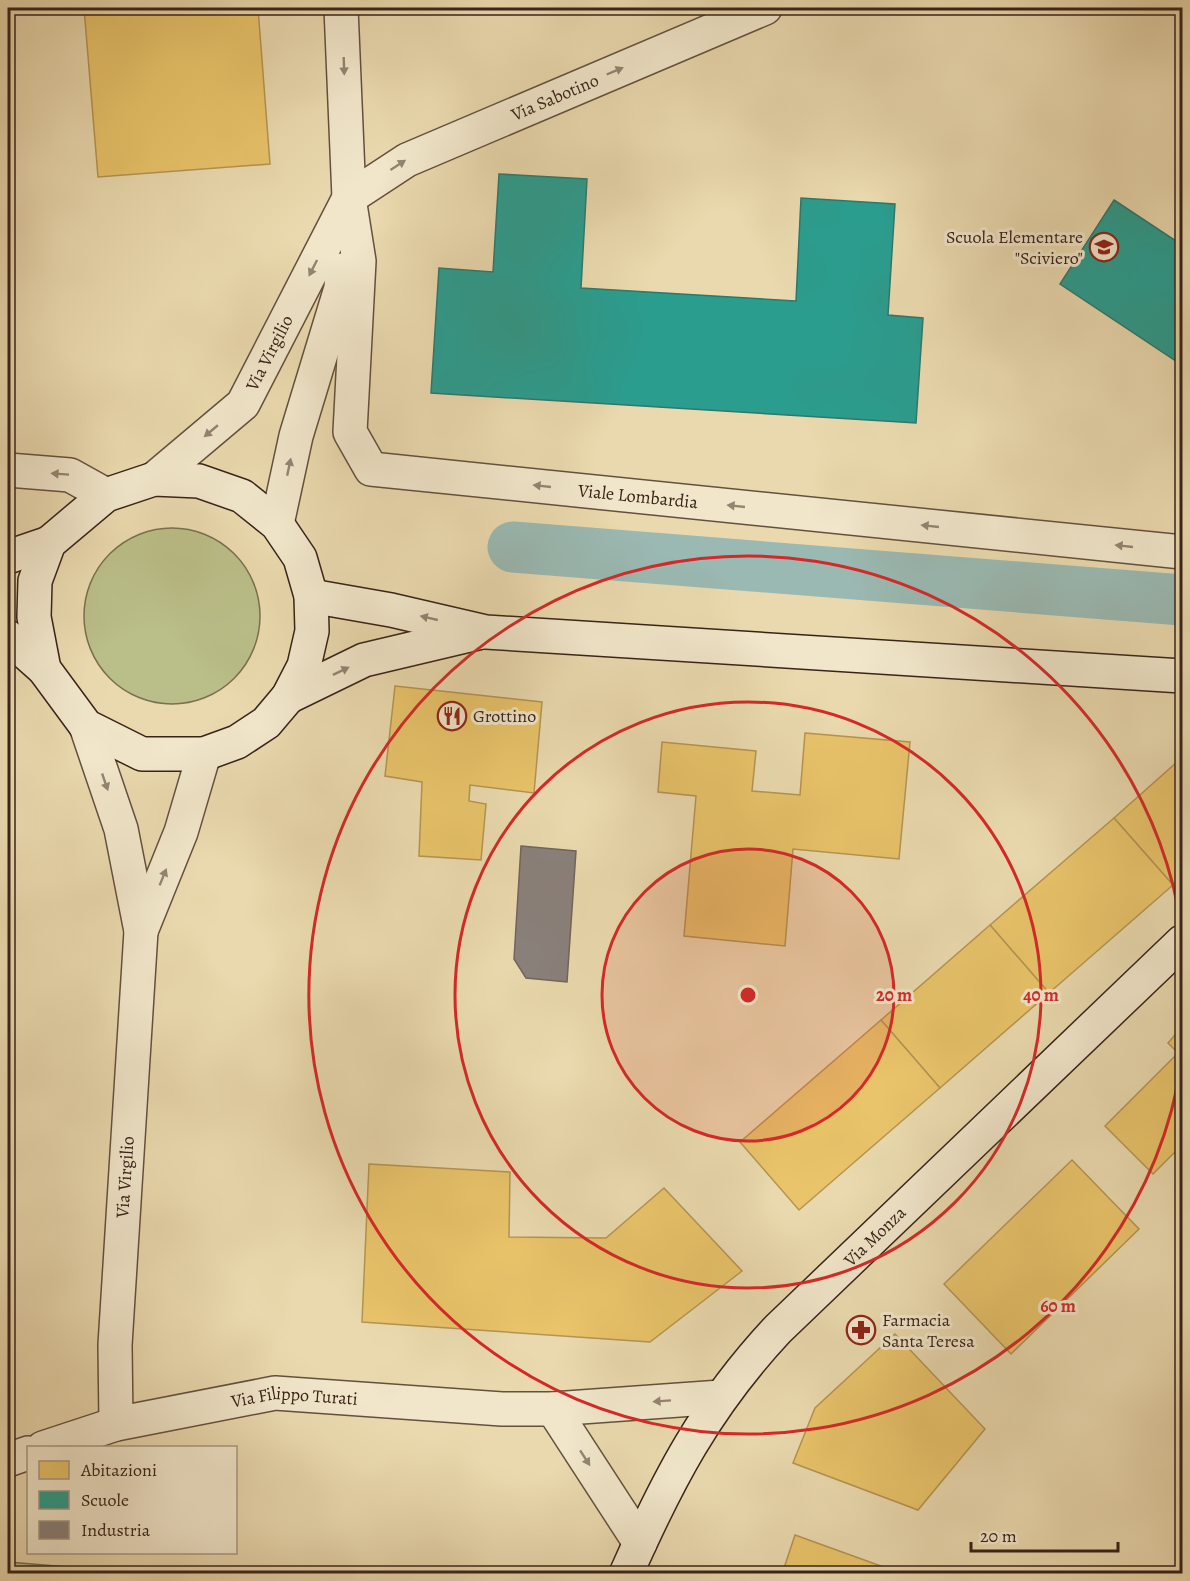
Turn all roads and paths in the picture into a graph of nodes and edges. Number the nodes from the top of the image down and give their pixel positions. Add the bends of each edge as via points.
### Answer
1 (341, 8) edge
2 (765, 8) edge
3 (349, 198) junction
4 (8, 470) edge
5 (154, 479) junction
6 (106, 495) junction
7 (277, 524) junction
8 (49, 543) junction
9 (1182, 552) edge
10 (8, 557) edge
11 (311, 597) junction
12 (486, 632) junction
13 (8, 637) edge
14 (44, 669) junction
15 (1182, 676) edge
16 (288, 697) junction
17 (86, 726) junction
18 (204, 754) junction
19 (141, 931) junction
20 (1182, 942) edge
21 (721, 1397) junction
22 (553, 1409) junction
23 (116, 1424) junction
24 (49, 1446) edge
25 (27, 1453) edge
26 (8, 1460) edge
27 (640, 1543) junction
28 (626, 1574) edge

1 -> 3 street, Via Virgilio
3 -> 2 street, Via Sabotino via 407,160
3 -> 5 street, Via Virgilio via 243,404
7 -> 3 street, Via Virgilio via 296,436 341,288
9 -> 3 street, Viale Lombardia via 371,469 350,432 358,261
6 -> 4 street via 70,475
5 - 6 street
5 - 7 street via 199,481 242,495
6 - 8 street
7 - 11 street via 300,558
8 - 10 street
8 - 14 street via 35,581 34,617
12 -> 11 street
11 - 16 street via 312,631 304,666
12 - 15 street
16 -> 12 street via 363,660
13 - 14 street
14 - 17 street
16 - 18 street via 266,723 237,742
17 - 18 street via 142,754
17 -> 19 street, Via Virgilio via 121,829
19 -> 18 street, Via Virgilio via 181,832
19 - 23 street, Via Virgilio via 115,1345
20 - 21 street, Via Monza via 778,1329
21 -> 22 street, Via Filippo Turati
21 - 27 street, Via Monza via 692,1438
22 - 23 street, Via Filippo Turati via 275,1393
22 -> 27 street
23 - 24 street, Via Filippo Turati
25 - 26 street
27 - 28 street, Via Monza

